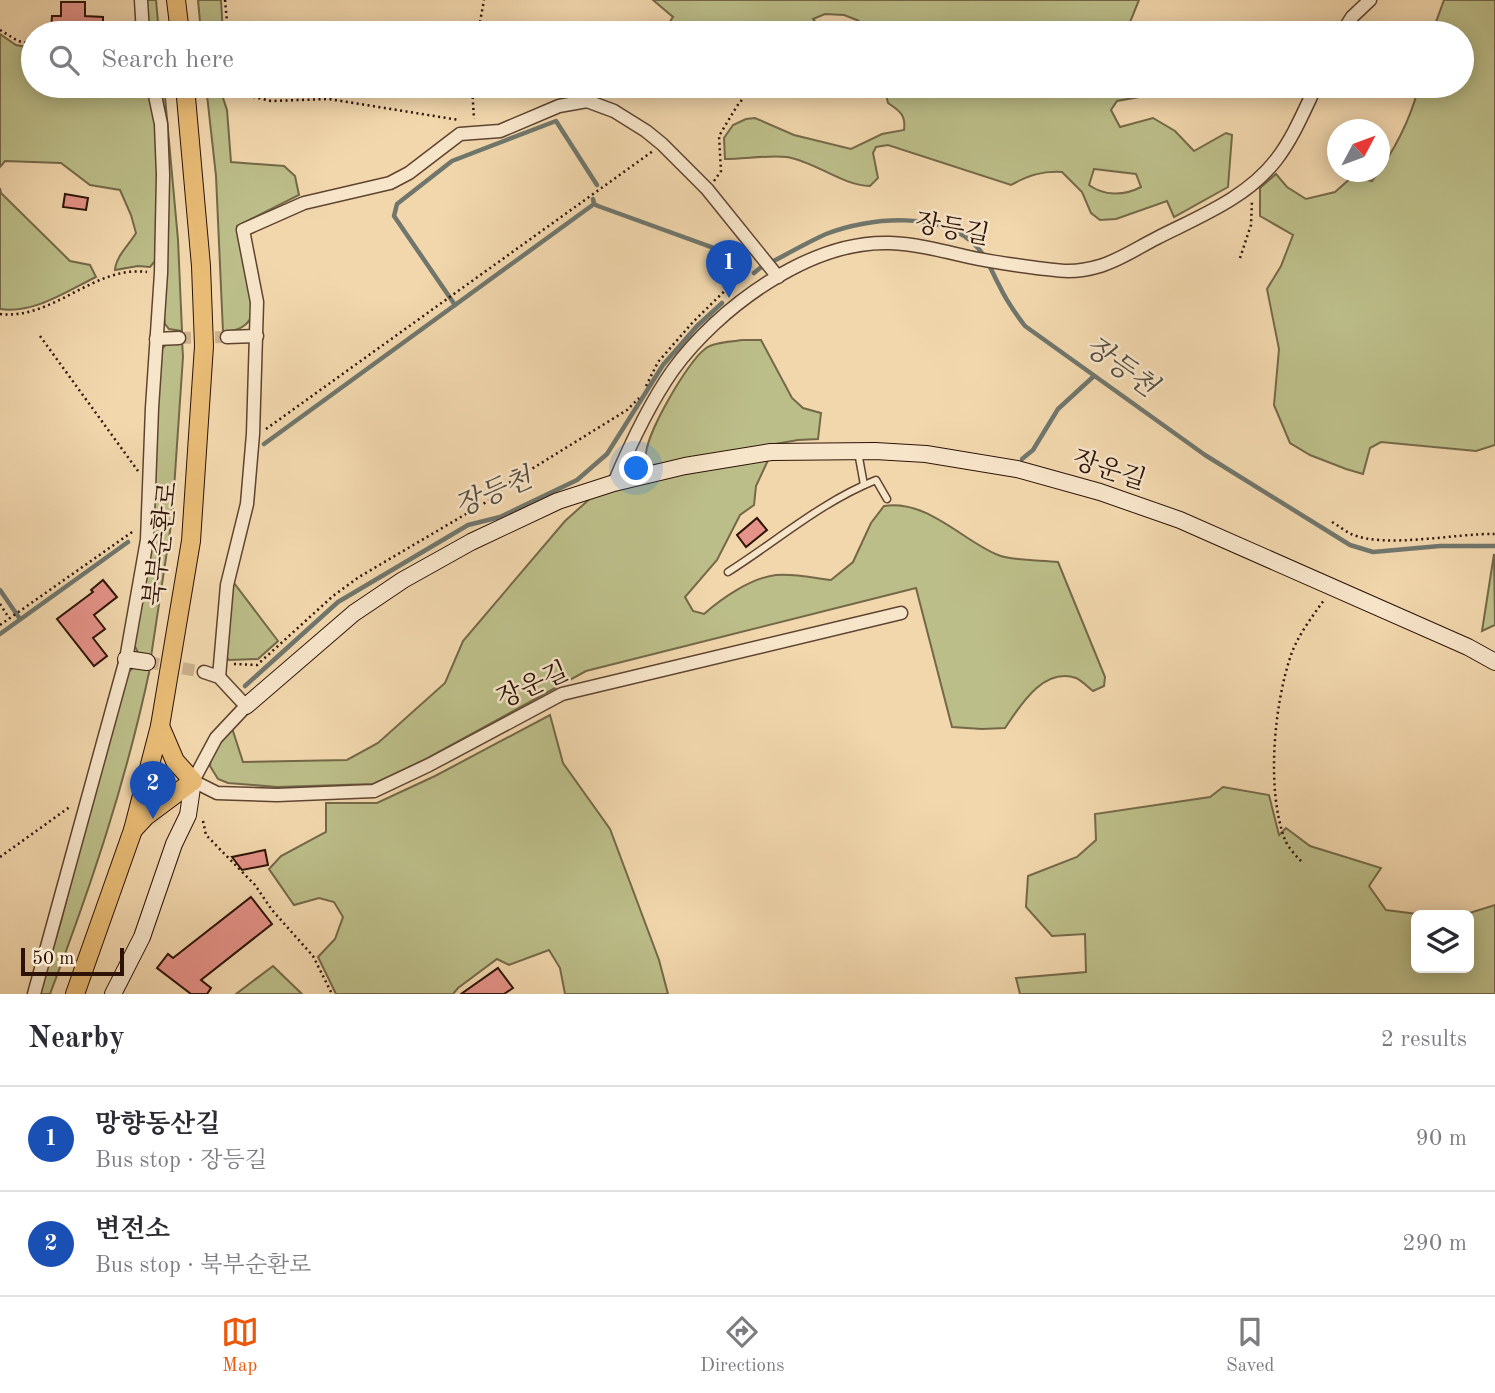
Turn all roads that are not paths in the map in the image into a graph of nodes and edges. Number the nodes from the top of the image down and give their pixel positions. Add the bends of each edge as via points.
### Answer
1 (141, 0) edge
2 (176, 0) edge
3 (1370, 0) edge
4 (142, 21) edge
5 (179, 21) edge
6 (1350, 21) edge
7 (156, 98) edge
8 (186, 98) edge
9 (1310, 98) edge
10 (767, 264) junction
11 (257, 336) junction
12 (227, 337) tunnel mouth
13 (179, 338) tunnel mouth
14 (156, 339) junction
15 (858, 451) junction
16 (614, 483) junction
17 (864, 485) junction
18 (887, 499) dead end
19 (728, 572) dead end
20 (901, 613) dead end
21 (126, 659) junction
22 (147, 662) tunnel mouth
23 (1495, 662) edge
24 (204, 672) tunnel mouth
25 (219, 677) junction
26 (246, 706) junction
27 (160, 726) junction
28 (193, 781) junction
29 (133, 830) junction
30 (34, 994) edge
31 (75, 994) edge
32 (113, 994) edge

1 - 4 street
2 - 5 main road
3 - 6 street
7 - 14 street via 163,175
8 - 27 main road, 북부순환로 via 204,346 191,541
9 - 10 street, 장등길 via 1276,161 1255,183 1100,266 1067,271 889,243
10 - 11 street via 707,188 662,144 614,111 587,101 559,106 500,131 460,134 390,183 304,203 243,230 257,302
10 - 16 street, 장등길 via 754,291 673,370
11 - 12 street
11 - 25 street via 247,504 225,598
13 - 14 street
14 - 21 street via 147,540
15 - 16 street, 장운길 via 771,452
15 - 17 lane
15 - 23 street, 장운길 via 926,454 1017,468 1100,492 1180,520
16 - 26 street, 장운길 via 558,501 403,580 334,629
17 - 18 lane via 876,480
17 - 19 lane via 820,507
20 - 28 street, 장운길 via 562,694 374,791 217,793
21 - 22 street
21 - 30 street
24 - 25 street
25 - 26 street
26 - 28 street, 장운길 via 216,738
27 - 28 main road via 175,761
27 - 29 main road, 북부순환로
28 - 29 main road
28 - 32 street, 장운길 via 188,815 142,937
29 - 31 main road, 북부순환로

